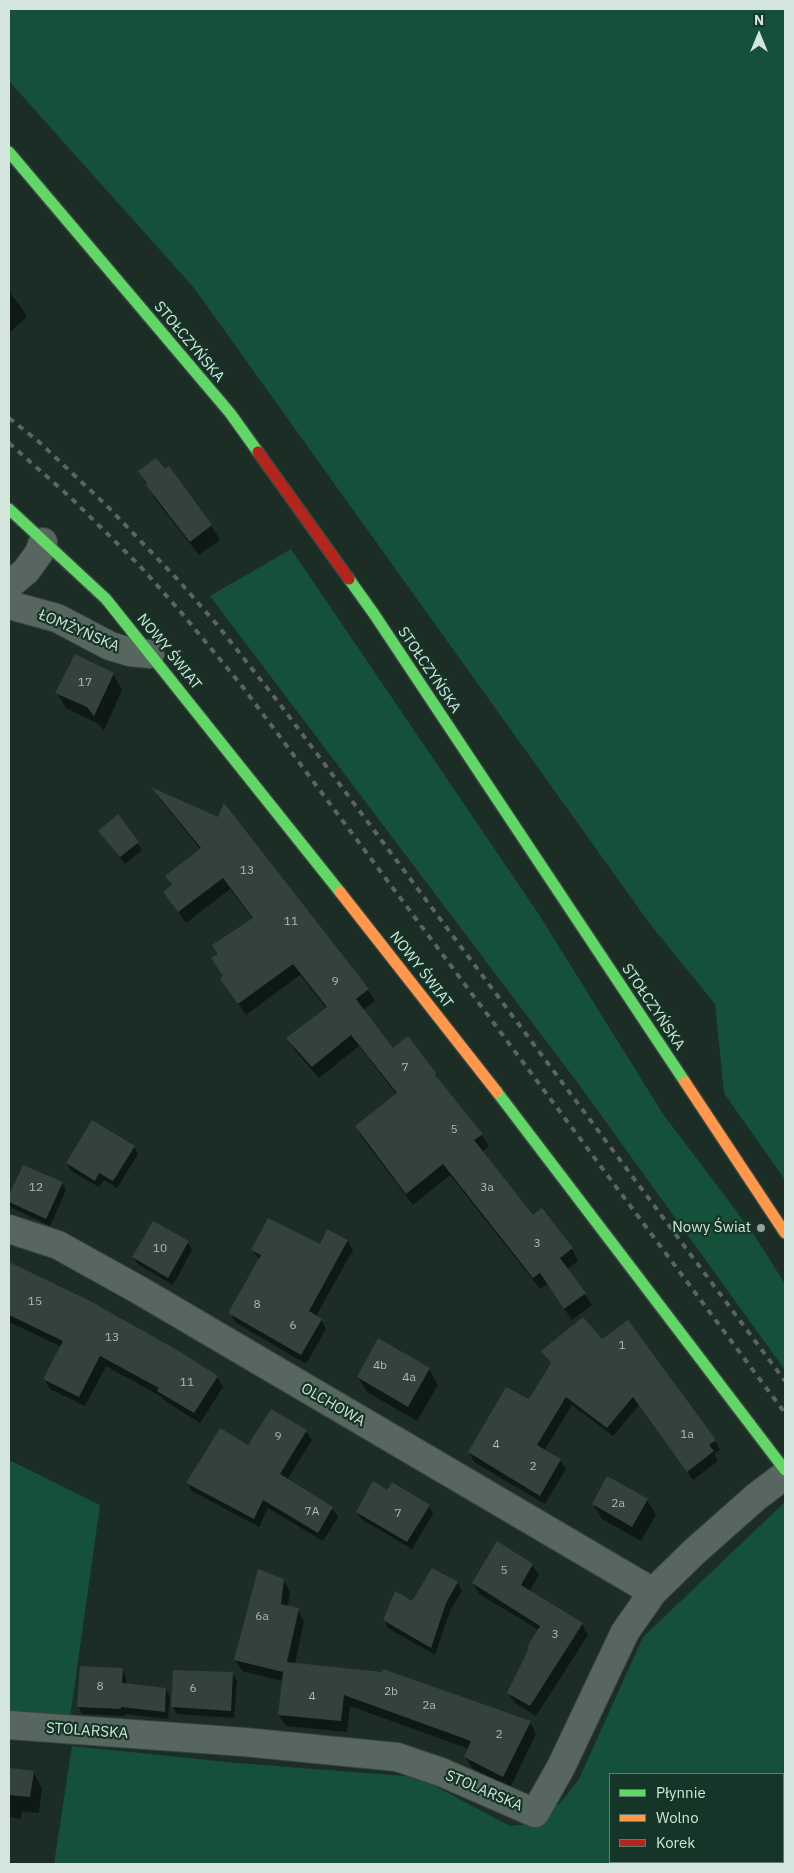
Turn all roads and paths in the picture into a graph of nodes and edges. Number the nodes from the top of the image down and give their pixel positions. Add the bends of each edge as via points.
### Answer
1 (9, 152) edge
2 (9, 510) edge
3 (43, 542) junction
4 (9, 585) edge
5 (9, 605) edge
6 (150, 654) junction
7 (9, 1229) edge
8 (785, 1233) edge
9 (785, 1470) edge
10 (785, 1475) edge
11 (652, 1592) junction
12 (9, 1724) edge

1 - 8 street, STOŁCZYŃSKA via 230,413 374,614
2 - 3 street, NOWY ŚWIAT
3 - 4 street via 26,571
3 - 6 street, NOWY ŚWIAT via 106,599
5 - 6 street, ŁOMŻYŃSKA via 57,618 110,646
6 - 9 street, NOWY ŚWIAT via 467,1052
7 - 11 street, OLCHOWA via 58,1245 139,1290
10 - 11 street, STOLARSKA via 756,1497
11 - 12 street, STOLARSKA via 625,1632 561,1767 535,1813 441,1772 397,1757

